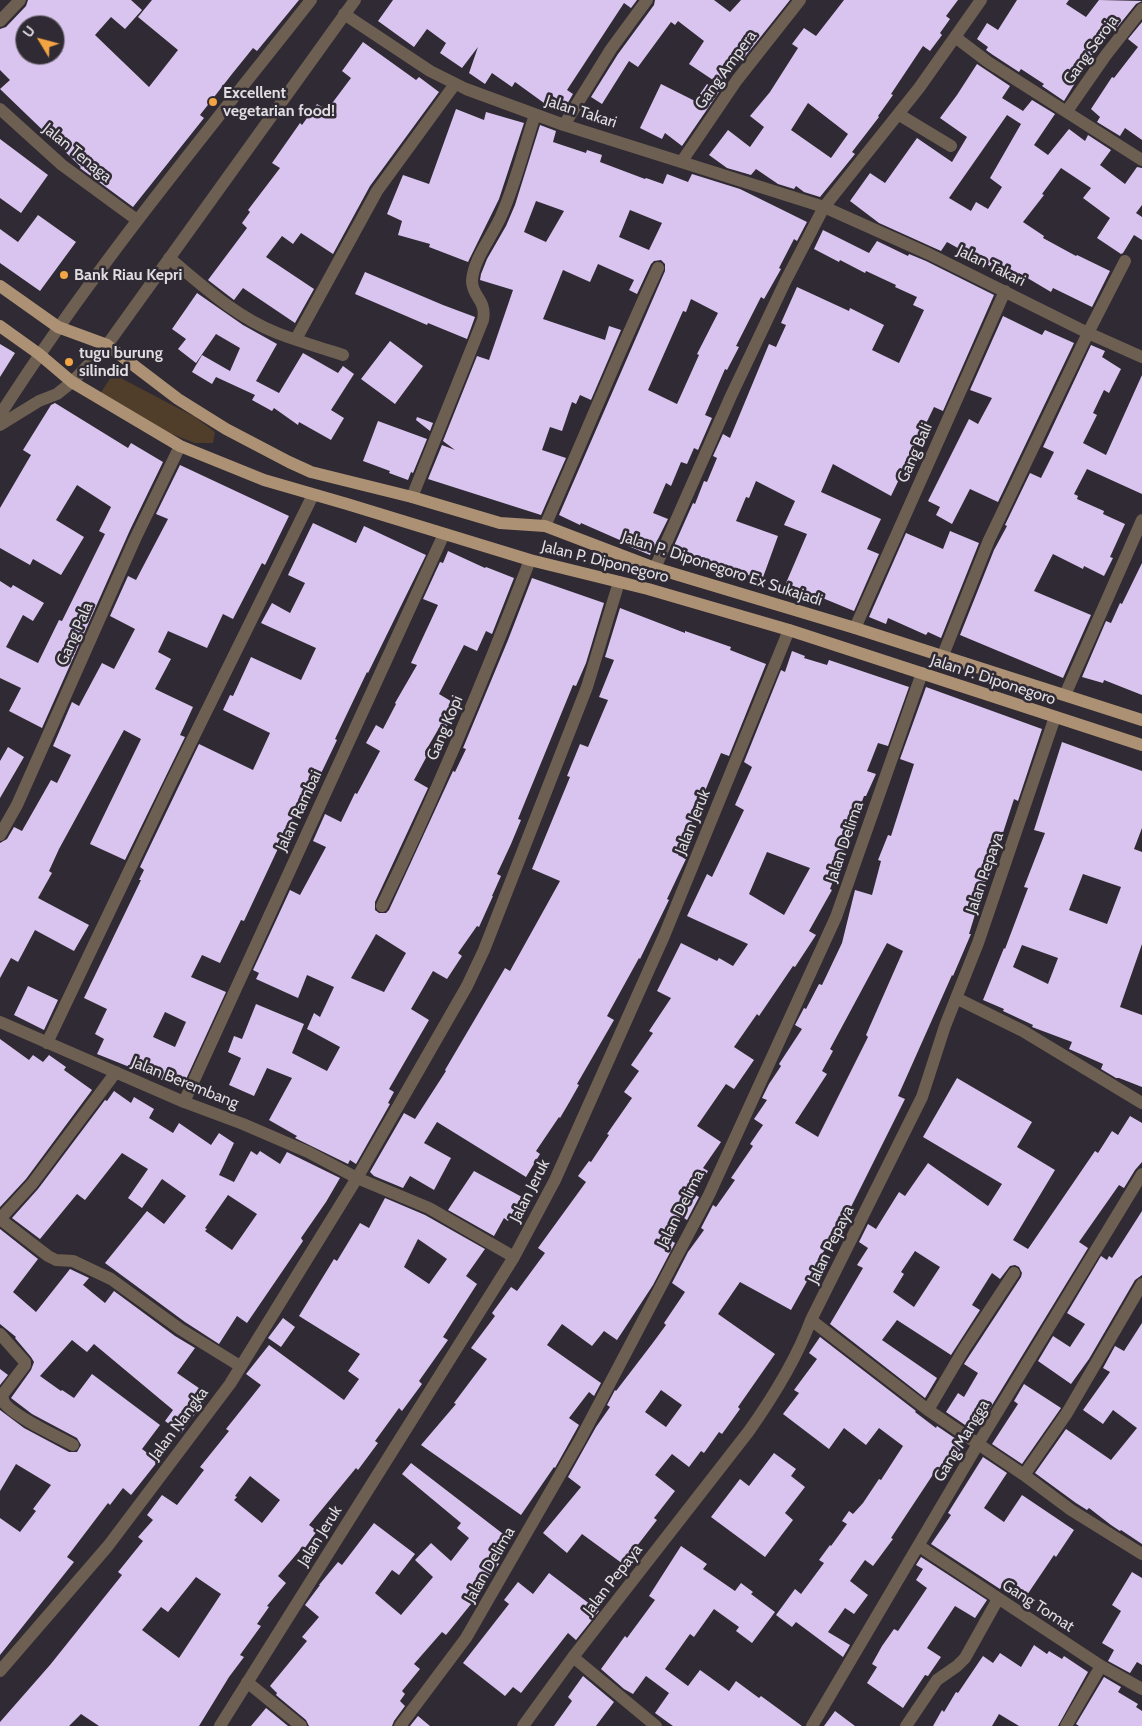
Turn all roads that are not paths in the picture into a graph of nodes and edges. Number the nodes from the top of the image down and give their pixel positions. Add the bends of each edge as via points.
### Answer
1 (20, 0) edge
2 (311, 0) edge
3 (355, 0) edge
4 (647, 0) edge
5 (800, 0) edge
6 (981, 0) edge
7 (1142, 9) edge
8 (344, 14) junction
9 (0, 20) edge
10 (955, 38) junction
11 (455, 84) junction
12 (0, 109) edge
13 (1067, 111) junction
14 (898, 114) junction
15 (535, 115) junction
16 (564, 125) junction
17 (951, 146) dead end
18 (1142, 160) edge
19 (682, 161) junction
20 (824, 206) junction
21 (137, 220) junction
22 (170, 258) junction
23 (1125, 260) dead end
24 (658, 268) dead end
25 (0, 286) edge
26 (1005, 291) junction
27 (0, 326) edge
28 (58, 327) junction
29 (1088, 333) junction
30 (296, 339) junction
31 (107, 345) junction
32 (39, 354) junction
33 (343, 355) dead end
34 (1142, 357) edge
35 (72, 382) junction
36 (0, 415) edge
37 (0, 425) edge
38 (180, 446) junction
39 (313, 495) junction
40 (412, 497) junction
41 (1142, 520) edge
42 (545, 526) junction
43 (444, 534) junction
44 (530, 560) junction
45 (655, 568) junction
46 (619, 582) junction
47 (856, 628) junction
48 (790, 630) junction
49 (943, 655) junction
50 (922, 673) junction
51 (1065, 695) junction
52 (1056, 717) junction
53 (1142, 720) edge
54 (1142, 745) edge
55 (0, 835) edge
56 (382, 906) dead end
57 (956, 998) junction
58 (0, 1022) edge
59 (47, 1043) junction
60 (116, 1072) junction
61 (184, 1102) junction
62 (1142, 1103) edge
63 (1142, 1174) edge
64 (357, 1178) junction
65 (0, 1219) edge
66 (514, 1257) junction
67 (1014, 1273) dead end
68 (1142, 1284) edge
69 (812, 1320) junction
70 (0, 1334) edge
71 (240, 1366) junction
72 (928, 1410) junction
73 (978, 1444) junction
74 (73, 1445) dead end
75 (1024, 1475) junction
76 (919, 1546) junction
77 (1142, 1554) edge
78 (998, 1599) junction
79 (573, 1657) junction
80 (1101, 1666) junction
81 (0, 1671) edge
82 (247, 1682) junction
83 (1142, 1689) edge
84 (220, 1726) edge
85 (301, 1726) edge
86 (400, 1726) edge
87 (523, 1726) edge
88 (656, 1726) edge
89 (812, 1726) edge
90 (906, 1726) edge
91 (1066, 1726) edge

1 - 9 street
2 - 21 street
3 - 8 street
4 - 16 street via 611,49
5 - 19 street, Gang Ampera via 737,80
6 - 10 street
7 - 13 street, Gang Seroja
8 - 11 street, Jalan Takari
8 - 22 street
10 - 13 street
10 - 14 street
11 - 15 street, Jalan Takari
11 - 30 street via 377,191
12 - 21 street, Jalan Tenaga via 62,165
13 - 18 street
14 - 17 street
14 - 20 street
15 - 16 street, Jalan Takari
15 - 40 street via 503,213 474,271 472,281 485,311 483,320
16 - 19 street, Jalan Takari
19 - 20 street, Jalan Takari
20 - 26 street, Jalan Takari
20 - 45 street via 731,396
21 - 28 street
22 - 30 street via 218,299 244,316
22 - 31 street
23 - 29 street
24 - 42 street
25 - 28 main road, Jalan P. Diponegoro Ex Sukajadi
26 - 29 street, Jalan Takari
26 - 47 street, Gang Bali
27 - 32 main road, Jalan P. Diponegoro
28 - 31 main road, Jalan P. Diponegoro Ex Sukajadi
28 - 32 street
29 - 34 street, Jalan Takari
29 - 49 street via 989,540
30 - 33 street
31 - 35 street
31 - 40 main road, Jalan P. Diponegoro Ex Sukajadi via 178,399 289,462 311,472
32 - 35 main road, Jalan P. Diponegoro
32 - 36 street
35 - 37 street via 58,394 39,401
35 - 38 main road, Jalan P. Diponegoro
38 - 39 main road, Jalan P. Diponegoro via 264,480
38 - 55 street, Gang Pala via 135,539 17,805
39 - 43 main road, Jalan P. Diponegoro
39 - 59 street
40 - 42 main road, Jalan P. Diponegoro Ex Sukajadi via 500,523
41 - 51 street
42 - 45 main road, Jalan P. Diponegoro Ex Sukajadi
43 - 44 main road, Jalan P. Diponegoro
43 - 61 street, Jalan Rambai
44 - 46 main road, Jalan P. Diponegoro
44 - 56 street, Gang Kopi via 484,678
45 - 47 main road, Jalan P. Diponegoro Ex Sukajadi
46 - 48 main road, Jalan P. Diponegoro
46 - 64 street, Jalan Nangka via 587,687 475,972
47 - 49 main road, Jalan P. Diponegoro Ex Sukajadi
48 - 50 main road, Jalan P. Diponegoro
48 - 66 street, Jalan Jeruk via 664,936 555,1180
49 - 51 main road, Jalan P. Diponegoro Ex Sukajadi
50 - 52 main road, Jalan P. Diponegoro
50 - 86 street, Jalan Delima via 836,917 708,1195 580,1440 466,1638
51 - 53 main road, Jalan P. Diponegoro Ex Sukajadi
52 - 54 main road, Jalan P. Diponegoro
52 - 57 street, Jalan Pepaya
57 - 62 street via 1023,1031
57 - 69 street, Jalan Pepaya via 922,1097
58 - 59 street, Jalan Berembang
59 - 60 street, Jalan Berembang
60 - 61 street, Jalan Berembang
60 - 65 street via 32,1184
61 - 64 street, Jalan Berembang via 308,1152
63 - 73 street, Gang Mangga
64 - 66 street, Jalan Berembang via 429,1208
64 - 71 street, Jalan Nangka
65 - 71 street via 48,1256 73,1261 111,1279 180,1329
66 - 82 street, Jalan Jeruk
67 - 72 street
68 - 75 street via 1067,1413
69 - 72 street
69 - 79 street, Jalan Pepaya via 775,1392 749,1431
70 - 74 street via 25,1362 3,1394 5,1404
71 - 81 street, Jalan Nangka via 230,1384 108,1546
72 - 73 street
73 - 75 street
73 - 76 street, Gang Mangga
75 - 77 street via 1071,1510
76 - 78 street, Gang Tomat
76 - 89 street, Gang Mangga
78 - 80 street, Gang Tomat
78 - 90 street via 965,1658 937,1680
79 - 87 street, Jalan Pepaya
79 - 88 street
80 - 83 street, Gang Tomat
80 - 91 street
82 - 84 street, Jalan Jeruk
82 - 85 street

